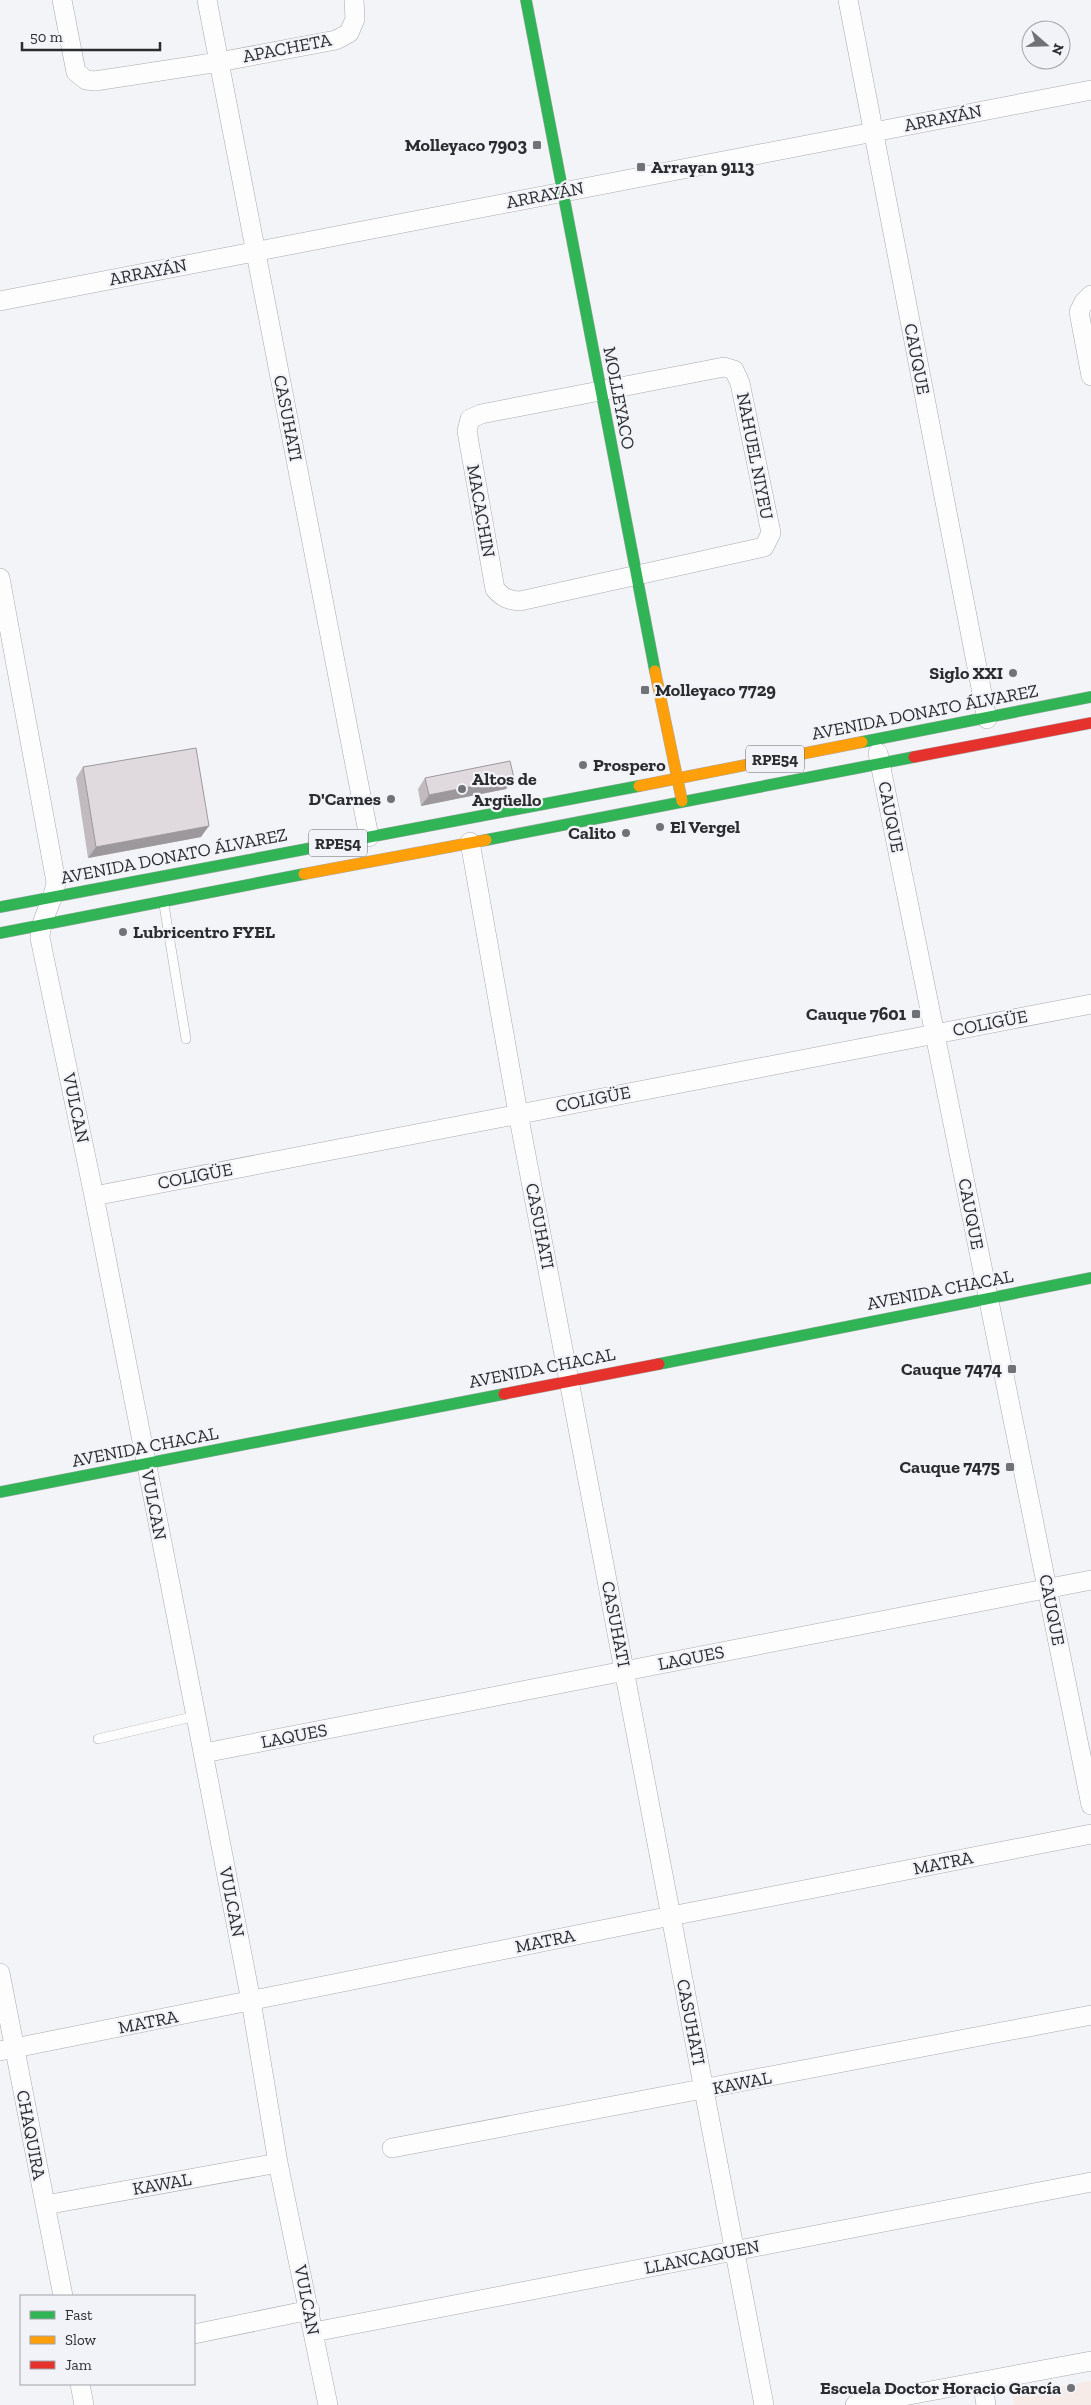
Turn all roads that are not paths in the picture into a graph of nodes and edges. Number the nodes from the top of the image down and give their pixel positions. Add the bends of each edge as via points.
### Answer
1 (62, 0) edge
2 (207, 0) edge
3 (354, 0) edge
4 (526, 0) edge
5 (848, 0) edge
6 (219, 62) junction
7 (1091, 90) edge
8 (873, 132) junction
9 (563, 192) junction
10 (256, 251) junction
11 (1091, 295) edge
12 (0, 300) edge
13 (1091, 376) edge
14 (600, 389) junction
15 (636, 576) junction
16 (0, 578) edge
17 (1091, 697) edge
18 (987, 719) junction
19 (1091, 724) edge
20 (875, 740) junction
21 (880, 764) junction
22 (676, 779) junction
23 (682, 802) junction
24 (368, 837) junction
25 (470, 842) junction
26 (54, 896) junction
27 (163, 902) junction
28 (0, 907) edge
29 (40, 926) junction
30 (0, 933) edge
31 (1091, 1004) edge
32 (935, 1034) junction
33 (186, 1039) dead end
34 (518, 1113) junction
35 (94, 1196) junction
36 (1091, 1278) edge
37 (988, 1298) junction
38 (569, 1380) junction
39 (146, 1465) junction
40 (0, 1492) edge
41 (1091, 1580) edge
42 (1047, 1589) junction
43 (625, 1671) junction
44 (196, 1716) junction
45 (98, 1739) dead end
46 (204, 1754) junction
47 (1091, 1805) edge
48 (1091, 1834) edge
49 (671, 1916) junction
50 (0, 1973) edge
51 (251, 2001) junction
52 (1091, 2015) edge
53 (7, 2050) edge
54 (704, 2090) junction
55 (392, 2148) dead end
56 (278, 2163) junction
57 (1091, 2182) edge
58 (45, 2206) junction
59 (734, 2251) junction
60 (63, 2295) edge
61 (310, 2310) junction
62 (314, 2332) junction
63 (195, 2334) edge
64 (1091, 2361) edge
65 (982, 2382) junction
66 (80, 2385) edge
67 (84, 2405) edge
68 (328, 2405) edge
69 (764, 2405) edge
70 (855, 2405) edge
71 (986, 2405) edge

1 - 6 street, APACHETA via 76,72 86,80
2 - 6 street, CASUHATI
3 - 6 street, APACHETA via 355,19 349,33 336,40
4 - 9 main road, MOLLEYACO
5 - 8 street, CAUQUE
6 - 10 street, CASUHATI
7 - 8 street, ARRAYÁN
8 - 9 street, ARRAYÁN
8 - 18 street, CAUQUE
9 - 10 street, ARRAYÁN
9 - 14 main road, MOLLEYACO
10 - 12 street, ARRAYÁN
10 - 24 street, CASUHATI
11 - 13 street via 1079,312
14 - 15 main road, MOLLEYACO
14 - 15 street, NAHUEL NIYEU via 724,367 734,370 740,382 771,533 764,547
14 - 15 street, MACACHIN via 470,419 467,431 495,589 506,600 520,601
15 - 22 main road, MOLLEYACO
16 - 26 street via 56,882
17 - 18 main road, AVENIDA DONATO ÁLVAREZ / RPE54
18 - 20 main road, AVENIDA DONATO ÁLVAREZ / RPE54
19 - 21 main road, RPE54
20 - 21 street, CAUQUE
20 - 22 main road, AVENIDA DONATO ÁLVAREZ / RPE54
21 - 23 main road, RPE54
21 - 32 street, CAUQUE
22 - 23 main road, MOLLEYACO
22 - 24 main road, AVENIDA DONATO ÁLVAREZ / RPE54
23 - 25 main road, RPE54
24 - 26 main road, AVENIDA DONATO ÁLVAREZ / RPE54
25 - 27 main road, RPE54
25 - 34 street, CASUHATI
26 - 28 main road, AVENIDA DONATO ÁLVAREZ / RPE54
26 - 29 street
27 - 29 main road, RPE54
27 - 33 lane
29 - 30 main road, RPE54
29 - 35 street, VULCAN
31 - 32 street, COLIGÜE
32 - 34 street, COLIGÜE
32 - 37 street, CAUQUE
34 - 35 street, COLIGÜE
34 - 38 street, CASUHATI
35 - 39 street, VULCAN
36 - 37 main road, AVENIDA CHACAL
37 - 38 main road, AVENIDA CHACAL
37 - 42 street, CAUQUE
38 - 39 main road, AVENIDA CHACAL
38 - 43 street, CASUHATI
39 - 40 main road, AVENIDA CHACAL
39 - 44 street, VULCAN
41 - 42 street, LAQUES
42 - 43 street, LAQUES
42 - 47 street, CAUQUE
43 - 46 street, LAQUES
43 - 49 street, CASUHATI
44 - 45 lane
44 - 46 street, VULCAN
46 - 51 street, VULCAN
48 - 49 street, MATRA
49 - 51 street, MATRA
49 - 54 street, CASUHATI
50 - 53 street, CHAQUIRA
51 - 53 street, MATRA
51 - 56 street, VULCAN
52 - 54 street, KAWAL
53 - 58 street, CHAQUIRA
54 - 55 street, KAWAL
54 - 59 street, CASUHATI
56 - 58 street, KAWAL
56 - 61 street, VULCAN
57 - 59 street, LLANCAQUEN
58 - 60 street, CHAQUIRA
59 - 62 street, LLANCAQUEN
59 - 69 street, CASUHATI
61 - 62 street, VULCAN
61 - 63 street
62 - 68 street, VULCAN
64 - 65 street
65 - 70 street
65 - 71 street
66 - 67 street

